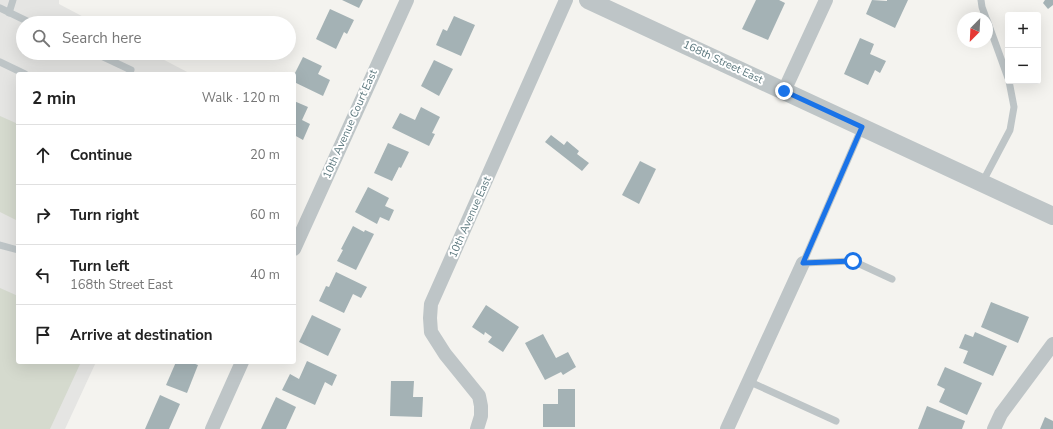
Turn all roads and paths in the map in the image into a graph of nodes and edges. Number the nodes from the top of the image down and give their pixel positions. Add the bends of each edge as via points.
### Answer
1 (13, 0) edge
2 (407, 0) edge
3 (566, 0) edge
4 (588, 0) edge
5 (826, 0) edge
6 (982, 0) edge
7 (613, 5) edge
8 (0, 8) edge
9 (984, 12) edge
10 (9, 13) junction
11 (16, 16) edge
12 (993, 36) edge
13 (110, 60) edge
14 (0, 62) edge
15 (1005, 70) edge
16 (21, 72) edge
17 (130, 72) edge
18 (1010, 84) edge
19 (784, 91) junction
20 (862, 127) junction
21 (982, 183) junction
22 (1053, 216) edge
23 (296, 244) edge
24 (0, 245) edge
25 (16, 249) edge
26 (803, 263) junction
27 (892, 279) dead end
28 (1053, 344) edge
29 (241, 364) edge
30 (748, 381) junction
31 (836, 421) dead end
32 (212, 429) edge
33 (477, 429) edge
34 (727, 429) edge
35 (994, 429) edge

1 - 10 lane
2 - 23 street, 10th Avenue Court East
3 - 33 street, 10th Avenue East via 431,304 431,332 479,396 481,416
4 - 7 street, 168th Street East
5 - 19 street
6 - 9 lane
7 - 19 street, 168th Street East
8 - 10 lane
10 - 11 lane
12 - 15 lane
13 - 17 lane via 131,70
14 - 16 lane
18 - 21 lane via 1014,107 1010,130
19 - 20 street, 168th Street East
20 - 21 street, 168th Street East
20 - 26 lane
21 - 22 street, 168th Street East
24 - 25 lane
26 - 27 lane via 853,261
26 - 30 street
28 - 35 street via 1001,414
29 - 32 street
30 - 31 lane
30 - 34 street

